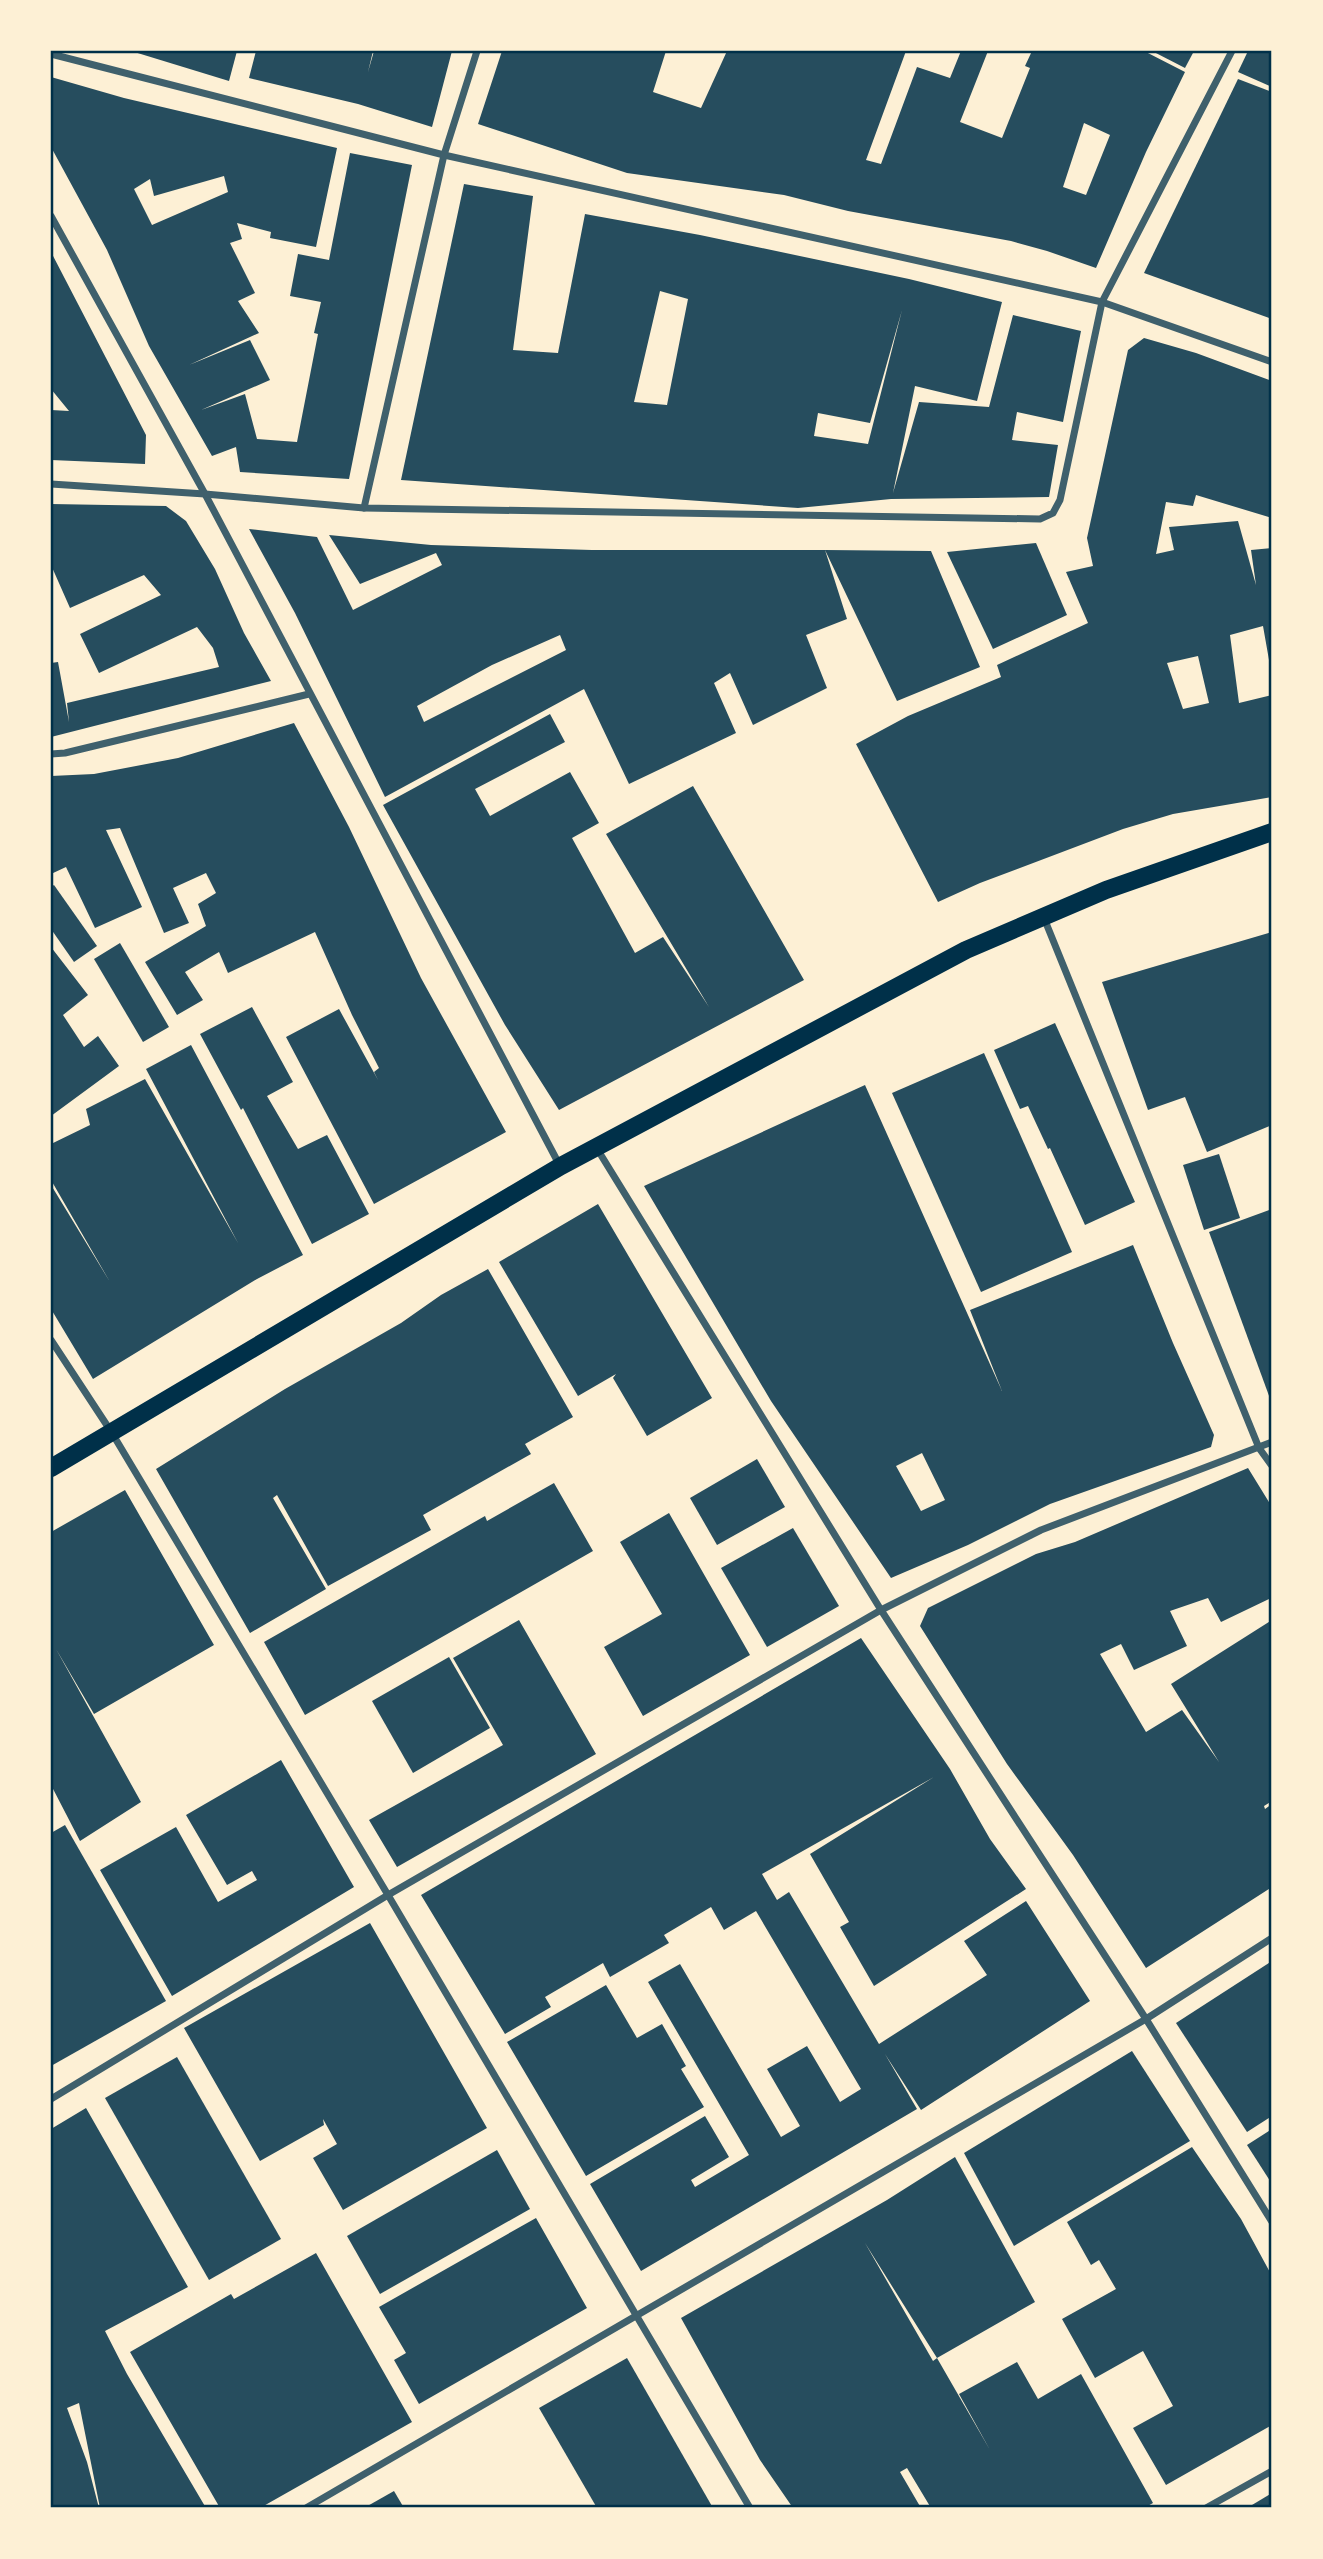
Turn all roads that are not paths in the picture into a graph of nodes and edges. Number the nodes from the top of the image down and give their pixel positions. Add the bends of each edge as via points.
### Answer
1 (477, 51) edge
2 (1232, 51) edge
3 (51, 54) edge
4 (444, 155) junction
5 (51, 216) edge
6 (1102, 302) junction
7 (1272, 362) edge
8 (51, 484) edge
9 (205, 494) junction
10 (364, 508) junction
11 (309, 694) junction
12 (51, 754) edge
13 (1272, 832) edge
14 (1044, 916) junction
15 (596, 1147) junction
16 (561, 1166) junction
17 (51, 1340) edge
18 (113, 1433) junction
19 (1272, 1442) edge
20 (1259, 1448) junction
21 (1272, 1466) edge
22 (51, 1468) edge
23 (881, 1609) junction
24 (388, 1895) junction
25 (1272, 1938) edge
26 (1146, 2019) junction
27 (51, 2099) edge
28 (1272, 2222) edge
29 (638, 2316) junction
30 (1272, 2471) edge
31 (306, 2508) edge
32 (750, 2508) edge
33 (1206, 2508) edge

1 - 4 street
2 - 6 street
3 - 4 street
4 - 6 street
4 - 10 street
5 - 9 street
6 - 7 street
6 - 10 street via 1060,500 1053,513 1040,519
8 - 9 street
9 - 10 street
9 - 11 street
11 - 12 street
11 - 16 street
13 - 14 main road
14 - 15 main road via 965,950
14 - 20 street
15 - 16 main road
15 - 23 street
16 - 18 main road
17 - 18 street
18 - 22 main road
18 - 24 street
19 - 20 street
20 - 21 street
20 - 23 street via 1041,1530
23 - 24 street
23 - 26 street
24 - 27 street
24 - 29 street
25 - 26 street
26 - 28 street
26 - 29 street
29 - 31 street
29 - 32 street
30 - 33 street

